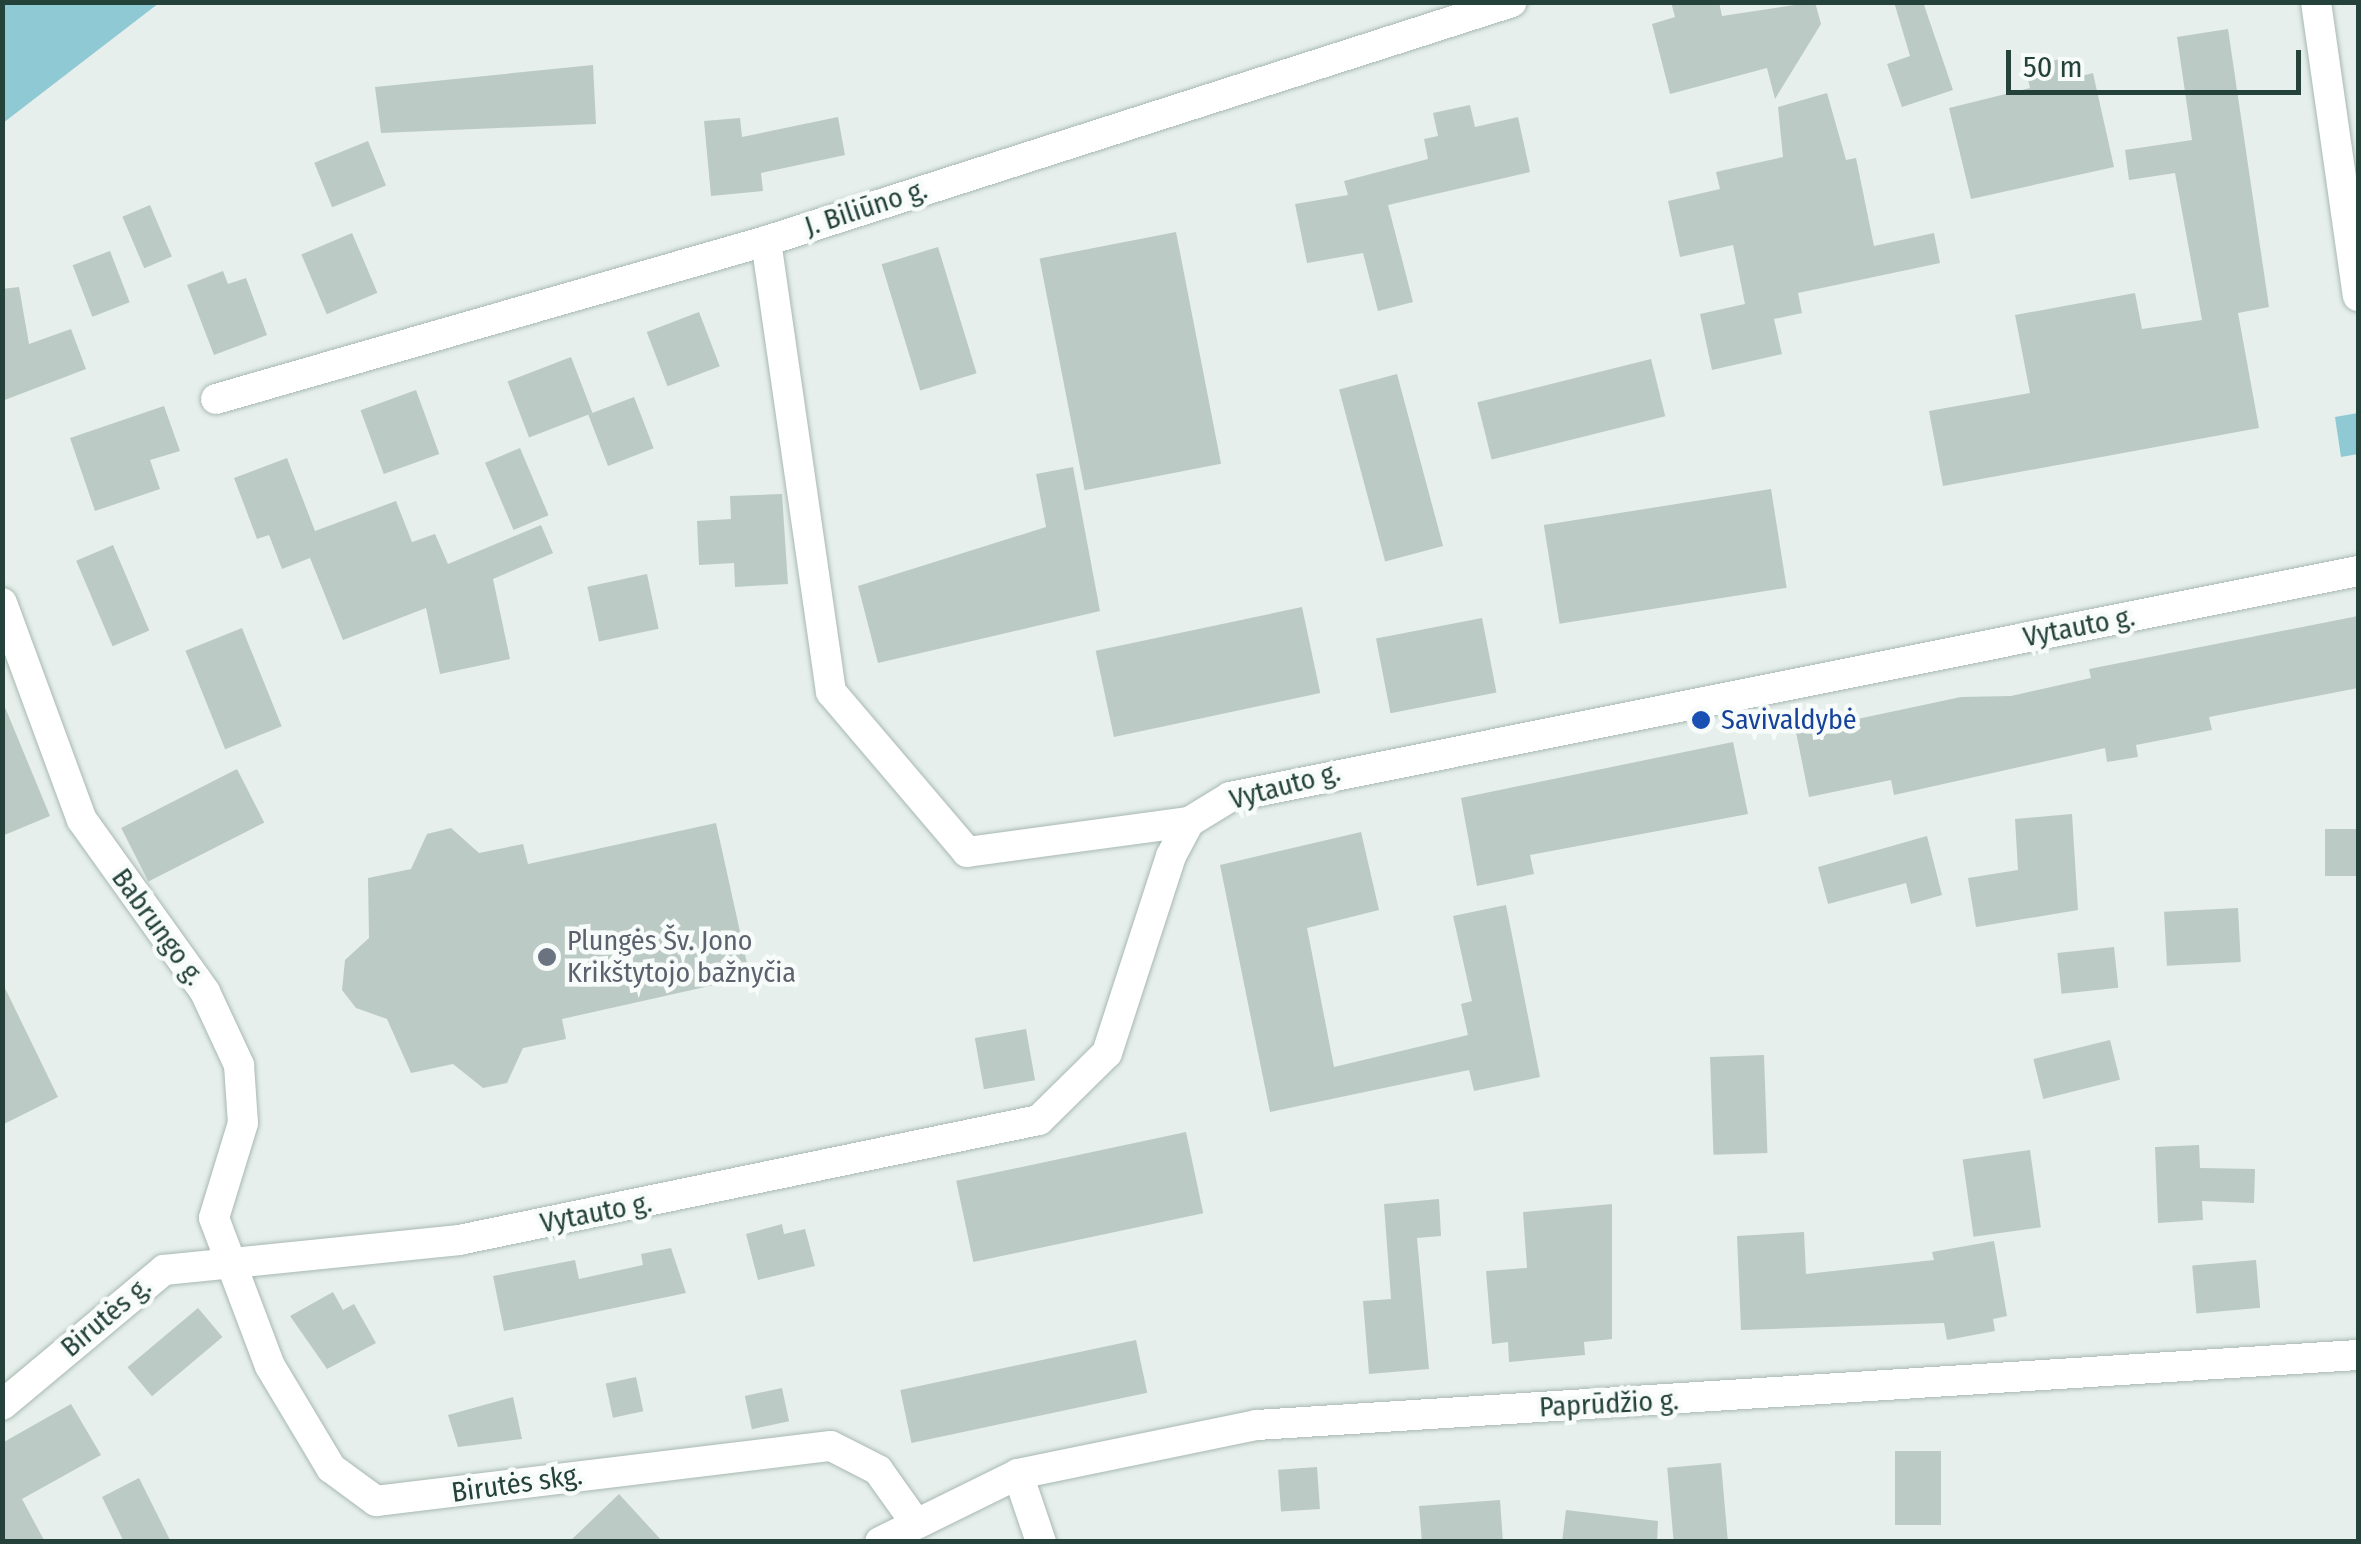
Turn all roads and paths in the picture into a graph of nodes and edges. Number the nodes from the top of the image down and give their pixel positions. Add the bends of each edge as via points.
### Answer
1 (1512, 2) edge
2 (2316, 2) edge
3 (766, 240) junction
4 (2358, 296) edge
5 (216, 399) dead end
6 (2358, 571) edge
7 (2, 604) edge
8 (1189, 822) junction
9 (224, 1260) junction
10 (2358, 1355) edge
11 (2, 1405) edge
12 (1018, 1474) junction
13 (915, 1522) junction
14 (880, 1542) edge
15 (1041, 1542) edge

1 - 3 street, J. Biliūno g.
2 - 4 street
3 - 5 street, J. Biliūno g.
3 - 8 street via 830,692 967,852
6 - 8 street, Vytauto g. via 1280,782
7 - 9 street, Babrungo g. via 82,820 205,992 239,1065 244,1123 214,1218
8 - 9 street, Vytauto g. via 1107,1053 1039,1120 459,1240
9 - 11 street, Birutės g. via 138,1283
9 - 13 street, Birutės skg. via 270,1366 330,1468 376,1500 832,1446 878,1470
10 - 12 street, Paprūdžio g. via 1257,1426
12 - 13 street, Paprūdžio g.
12 - 15 street
13 - 14 street, Paprūdžio g.

